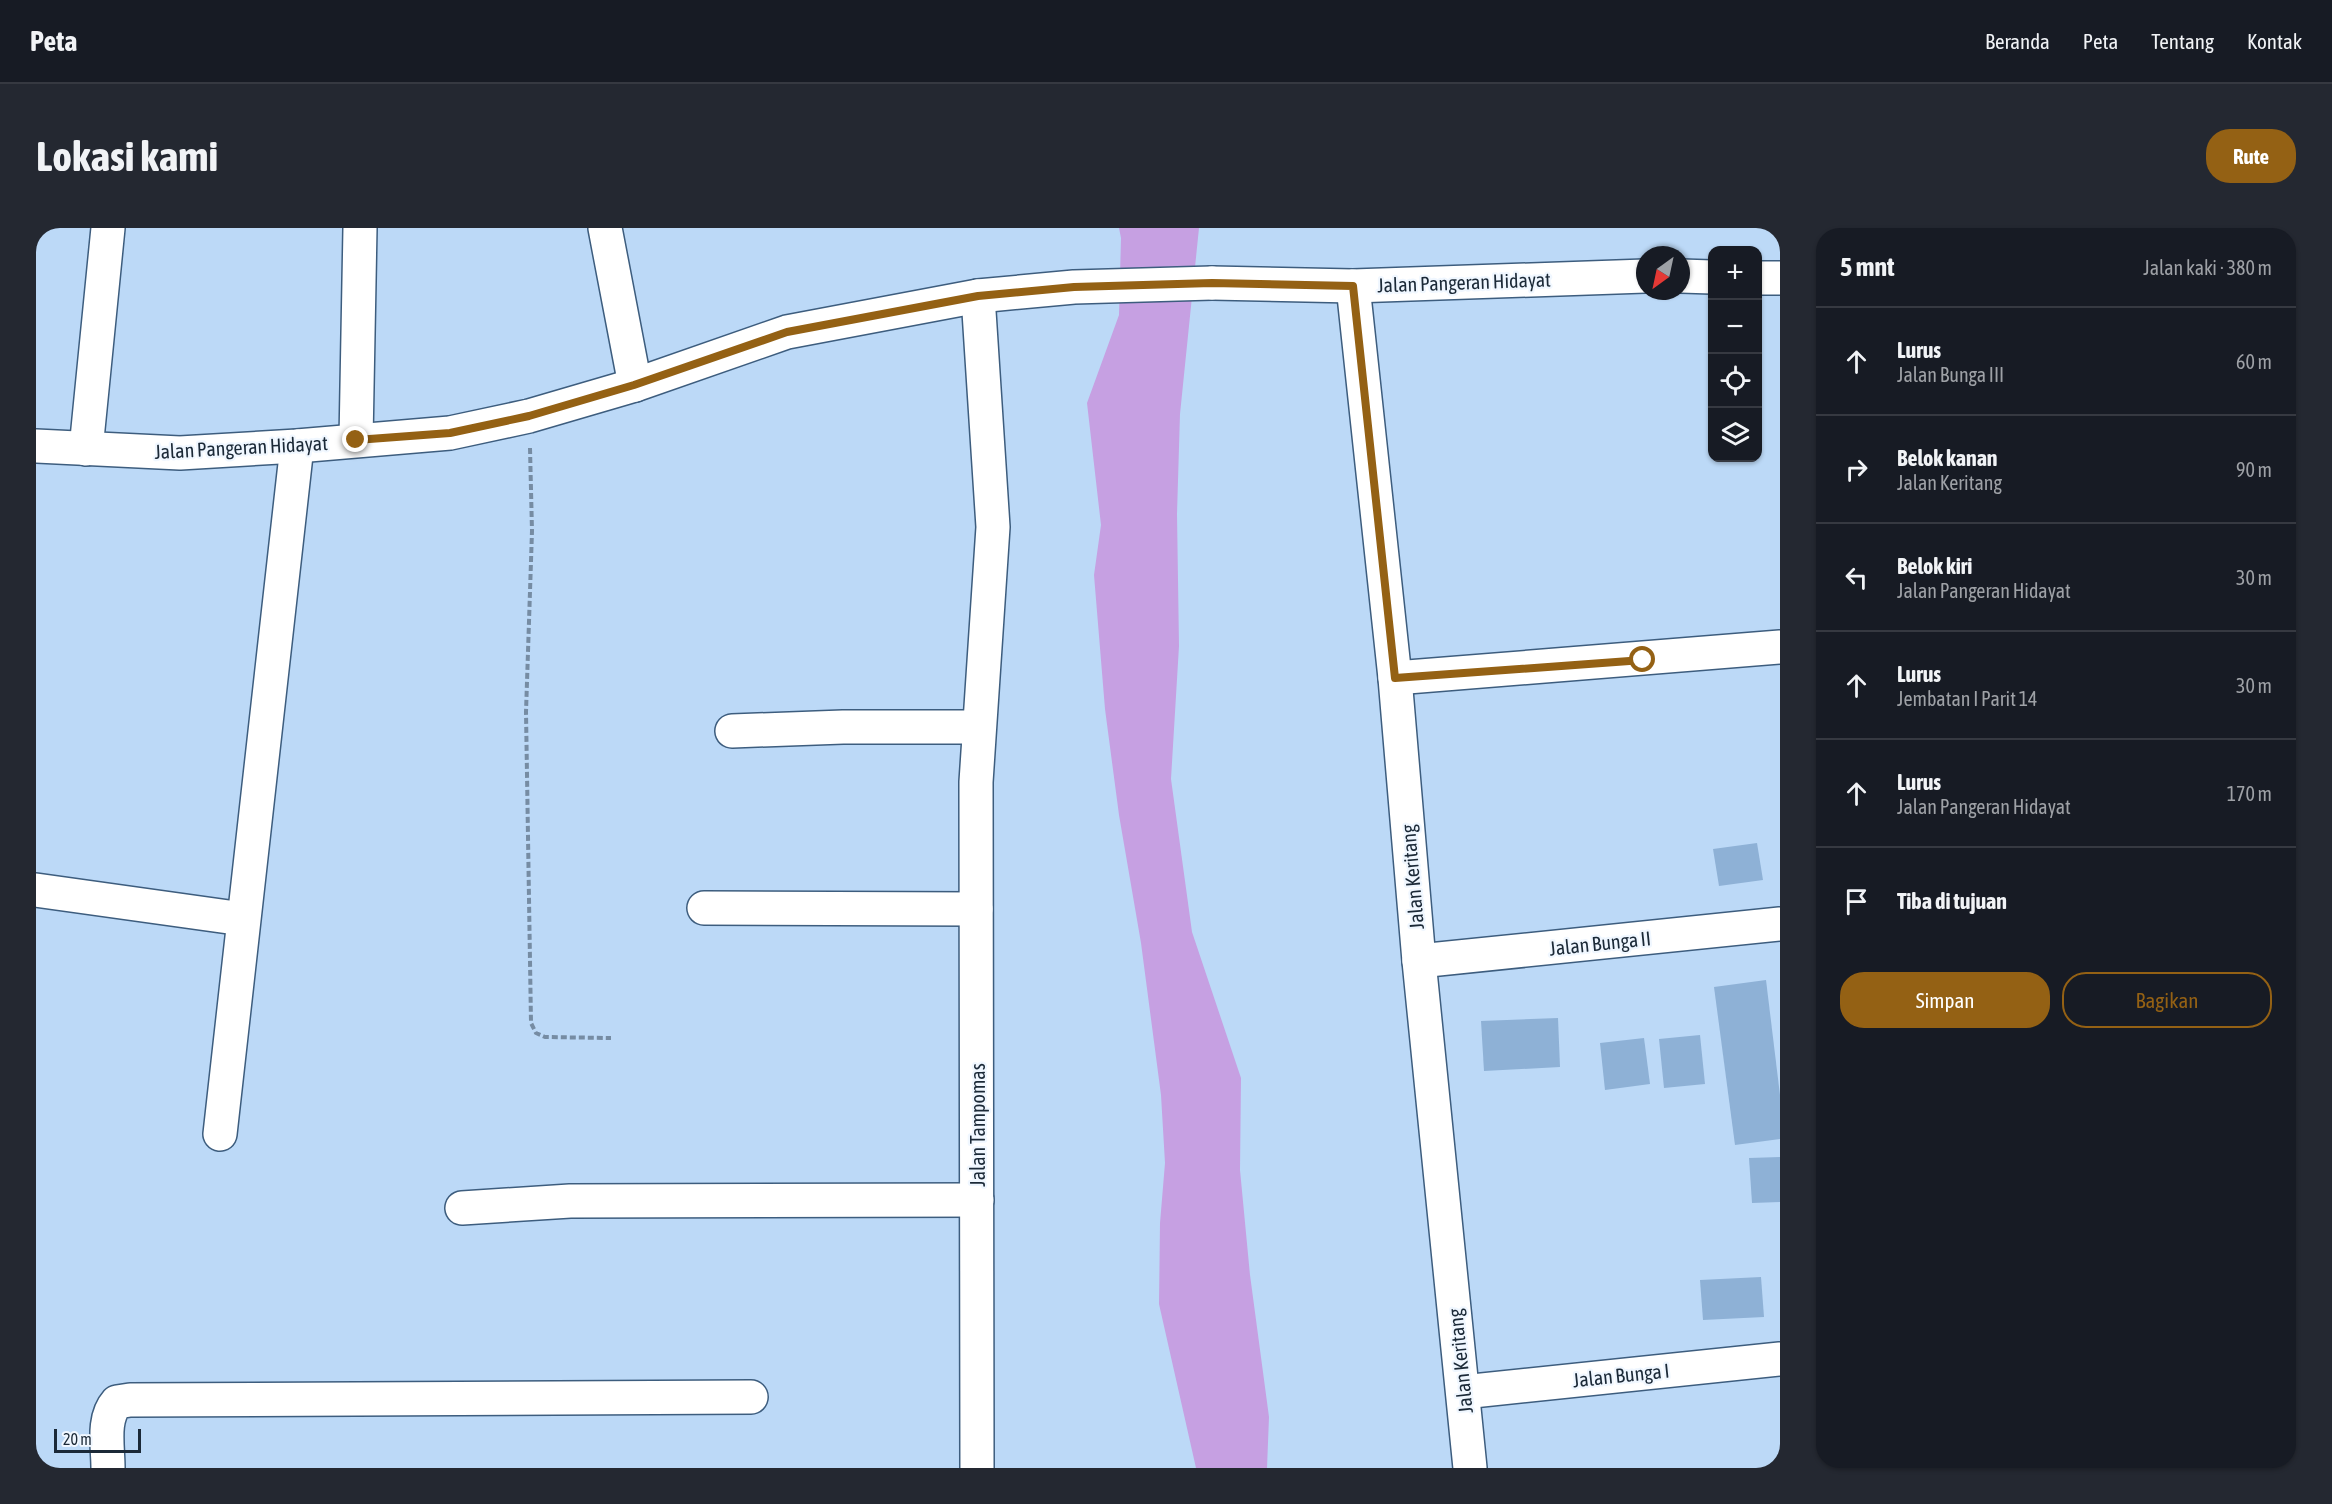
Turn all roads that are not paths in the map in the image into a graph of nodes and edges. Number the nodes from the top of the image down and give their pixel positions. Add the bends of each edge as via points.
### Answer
1 (108, 228) edge
2 (360, 228) edge
3 (605, 228) edge
4 (1636, 276) edge
5 (1690, 276) edge
6 (1708, 277) edge
7 (1762, 278) edge
8 (1780, 278) edge
9 (1353, 286) junction
10 (978, 296) junction
11 (634, 385) junction
12 (356, 440) junction
13 (36, 446) edge
14 (297, 446) junction
15 (86, 449) junction
16 (1780, 647) edge
17 (1395, 678) junction
18 (979, 727) junction
19 (732, 731) dead end
20 (36, 890) edge
21 (704, 908) dead end
22 (976, 909) junction
23 (243, 919) junction
24 (1780, 924) edge
25 (1419, 962) junction
26 (220, 1134) dead end
27 (977, 1200) junction
28 (462, 1208) dead end
29 (1780, 1359) edge
30 (1463, 1392) junction
31 (751, 1397) dead end
32 (108, 1468) edge
33 (977, 1468) edge
34 (1470, 1468) edge

1 - 15 street
2 - 12 street
3 - 11 street
4 - 9 street, Jalan Pangeran Hidayat
5 - 6 street
7 - 8 street
9 - 10 street, Jalan Pangeran Hidayat via 1212,283 1074,287
9 - 17 street, Jalan Keritang
10 - 11 street, Jalan Pangeran Hidayat via 787,332
10 - 18 street, Jalan Tampomas via 993,527
11 - 12 street, Jalan Pangeran Hidayat via 529,416 450,433
12 - 14 street, Jalan Pangeran Hidayat
13 - 15 street, Jalan Pangeran Hidayat
14 - 15 street, Jalan Pangeran Hidayat via 180,453
14 - 23 street
16 - 17 street
17 - 25 street, Jalan Keritang
18 - 19 street
18 - 22 street, Jalan Tampomas
20 - 23 street
21 - 22 street
22 - 27 street, Jalan Tampomas
23 - 26 street
24 - 25 street, Jalan Bunga II
25 - 30 street, Jalan Keritang
27 - 28 street via 570,1201
27 - 33 street, Jalan Tampomas
29 - 30 street, Jalan Bunga I
30 - 34 street, Jalan Keritang
31 - 32 street via 130,1400 117,1402 110,1410

